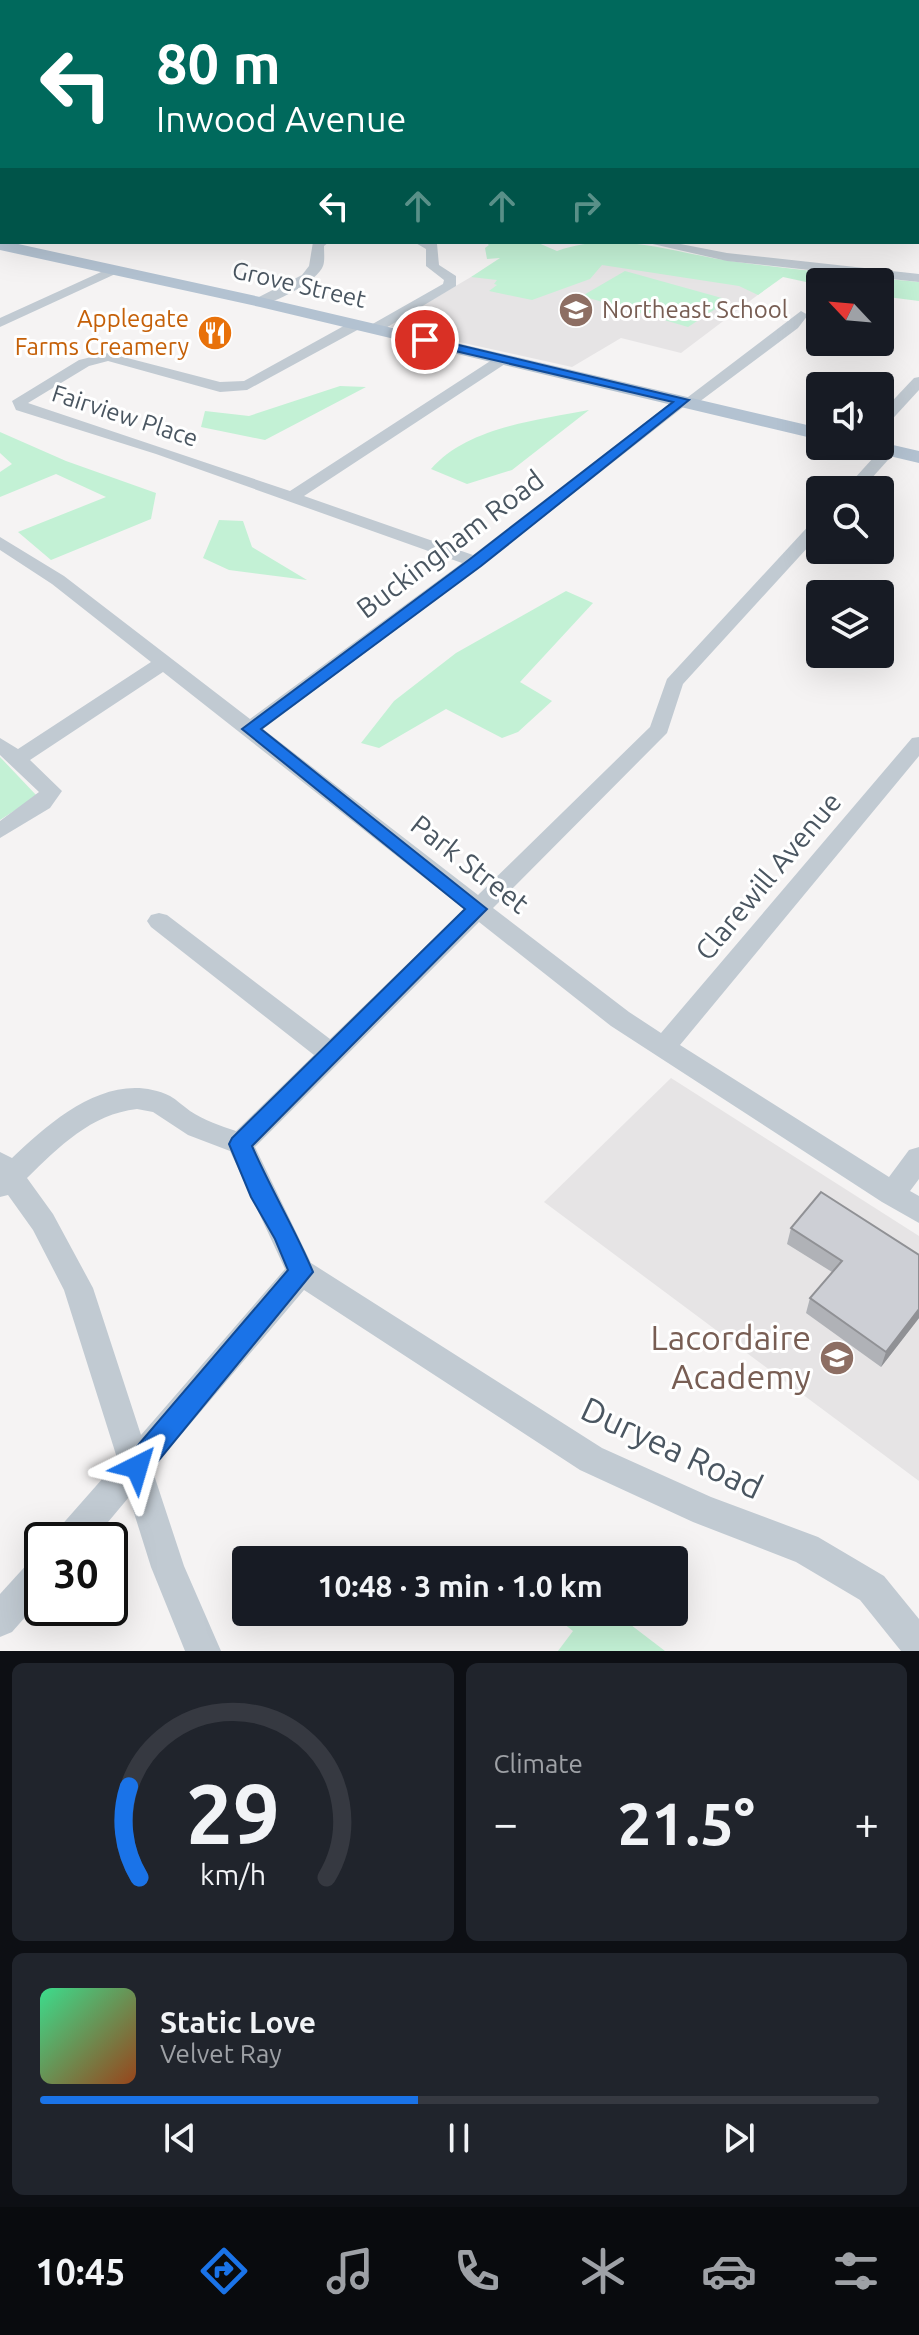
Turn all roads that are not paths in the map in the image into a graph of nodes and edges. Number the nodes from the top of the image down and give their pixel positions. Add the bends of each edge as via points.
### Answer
1 (318, 244) edge
2 (425, 244) edge
3 (660, 244) edge
4 (0, 245) edge
5 (117, 270) junction
6 (919, 278) edge
7 (260, 302) junction
8 (801, 315) dead end
9 (0, 323) edge
10 (365, 327) junction
11 (503, 359) junction
12 (919, 381) edge
13 (686, 401) junction
14 (894, 408) edge
15 (806, 431) edge
16 (894, 451) edge
17 (919, 457) edge
18 (291, 497) junction
19 (806, 539) edge
20 (0, 542) edge
21 (475, 562) junction
22 (164, 662) junction
23 (250, 729) junction
24 (919, 743) edge
25 (0, 744) edge
26 (19, 758) junction
27 (0, 831) edge
28 (478, 909) junction
29 (159, 921) dead end
30 (663, 1048) junction
31 (332, 1055) junction
32 (240, 1144) junction
33 (919, 1158) edge
34 (3, 1175) edge
35 (892, 1194) junction
36 (919, 1211) edge
37 (301, 1272) junction
38 (137, 1467) junction
39 (87, 1522) edge
40 (24, 1593) edge
41 (0, 1620) edge
42 (919, 1646) edge
43 (203, 1651) edge

1 - 7 street via 316,267 307,278
2 - 10 street via 432,247 433,266 451,279 449,286
3 - 6 street via 727,257
4 - 5 main road, Grove Street
5 - 7 main road, Grove Street
5 - 9 street
7 - 10 main road, Grove Street
8 - 13 street, Buckingham Road
10 - 11 main road, Grove Street
10 - 18 street, Fairview Place via 247,385 220,387 108,357 84,363 20,401 31,411
11 - 13 main road, Grove Street
11 - 18 street
12 - 14 street
13 - 15 main road, Grove Street
13 - 21 street, Buckingham Road
16 - 17 main road
18 - 21 street, Fairview Place
19 - 28 street via 674,683 660,729
20 - 22 street, Park Street
21 - 23 street, Buckingham Road
22 - 23 street, Park Street
22 - 26 street
23 - 28 street, Park Street
24 - 30 street, Clarewill Avenue
25 - 26 street
26 - 27 street via 51,791
28 - 30 street, Park Street
28 - 31 street
29 - 31 street
30 - 35 street, Park Street
31 - 32 street
32 - 34 street via 136,1096 84,1113
32 - 37 street
33 - 35 street
34 - 38 street via 43,1222 78,1288
35 - 36 street, Park Street
37 - 38 street
37 - 42 street, Duryea Road via 591,1459 806,1549 872,1588
38 - 39 street
38 - 43 street via 168,1567
40 - 41 street

